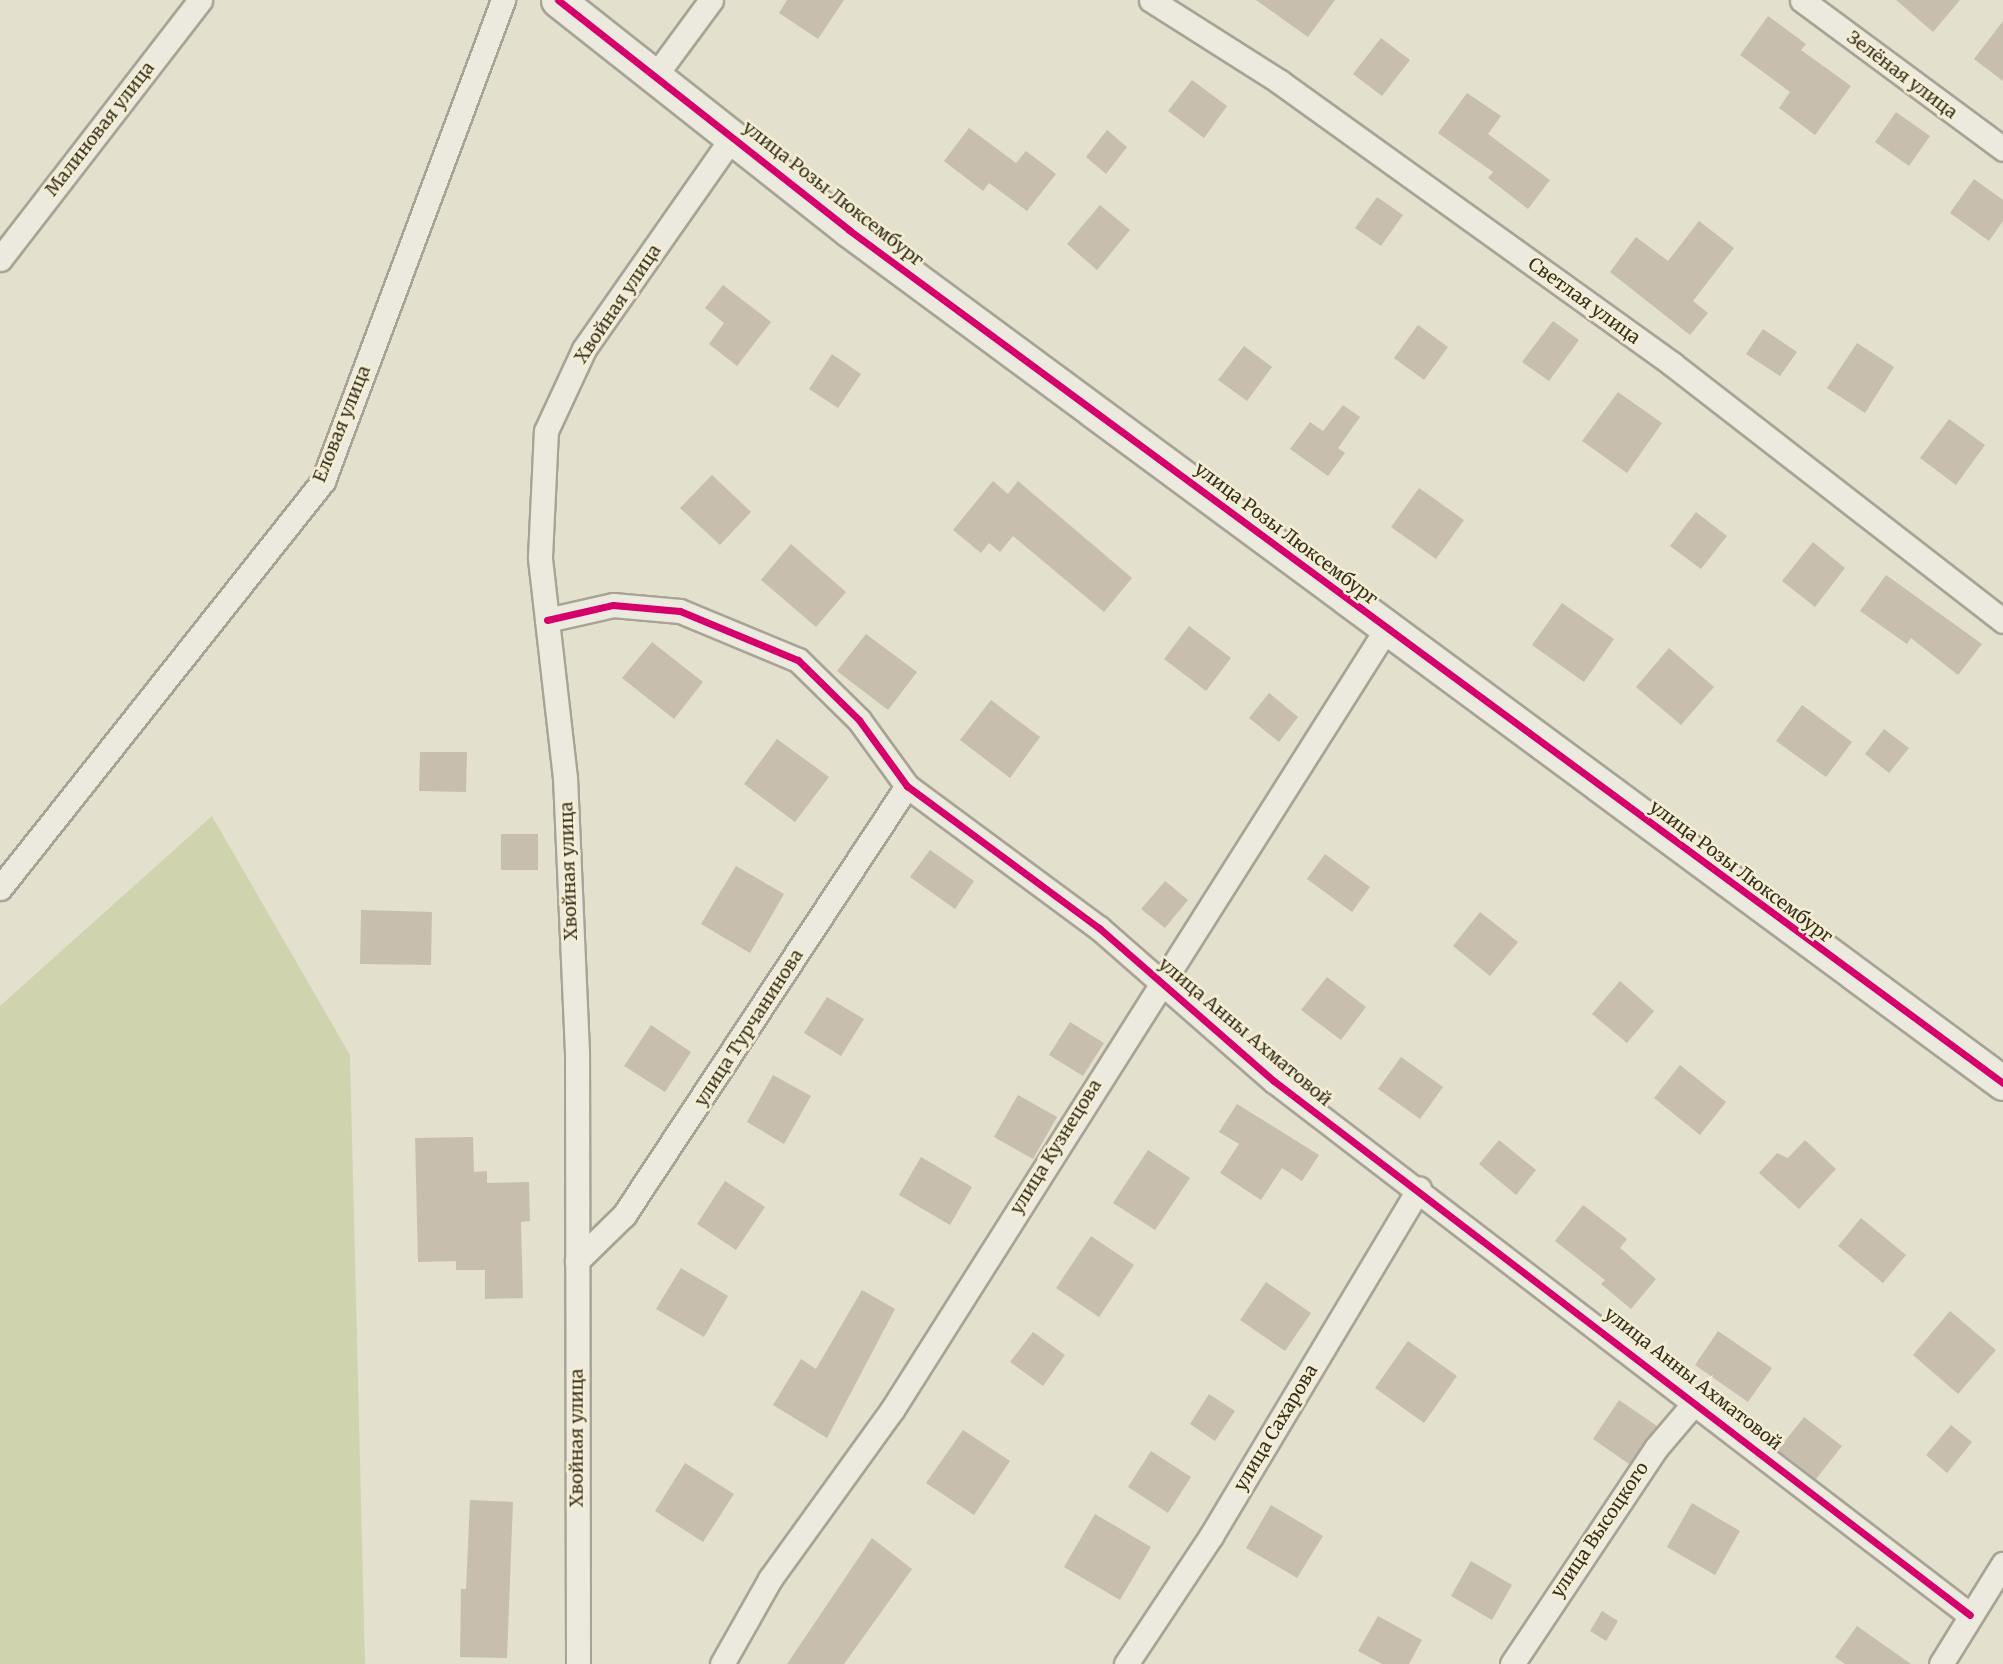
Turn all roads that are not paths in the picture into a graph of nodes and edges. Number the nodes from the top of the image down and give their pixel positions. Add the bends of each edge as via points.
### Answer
1 (201, 0) edge
2 (503, 0) edge
3 (558, 0) edge
4 (711, 0) edge
5 (1151, 0) edge
6 (1802, 0) edge
7 (654, 76) junction
8 (734, 135) junction
9 (2003, 149) edge
10 (0, 259) edge
11 (547, 620) junction
12 (2003, 621) edge
13 (1387, 628) junction
14 (907, 786) junction
15 (0, 888) edge
16 (1159, 982) junction
17 (2003, 1083) edge
18 (1419, 1188) junction
19 (577, 1261) junction
20 (1696, 1401) junction
21 (2003, 1564) edge
22 (1970, 1615) junction
23 (578, 1664) edge
24 (722, 1664) edge
25 (1126, 1664) edge
26 (1512, 1664) edge
27 (1941, 1664) edge

1 - 10 street, Малиновая улица
2 - 15 street, Еловая улица via 323,481
3 - 7 street, улица Розы Люксембург
4 - 7 street
5 - 12 street, Светлая улица via 1300,96 1672,364
6 - 9 street, Зелёная улица
7 - 8 street, улица Розы Люксембург
8 - 11 street, Хвойная улица via 584,349 545,431 540,557
8 - 13 street, улица Розы Люксембург via 849,230
11 - 14 street, улица Анны Ахматовой via 613,605 680,611 736,631 798,660 859,720
11 - 19 street, Хвойная улица via 565,778 577,1052
13 - 16 street, улица Кузнецова
13 - 17 street, улица Розы Люксембург
14 - 16 street, улица Анны Ахматовой via 1099,928
14 - 19 street, улица Турчанинова via 624,1215
16 - 18 street, улица Анны Ахматовой via 1273,1081
16 - 24 street, улица Кузнецова via 892,1410 770,1579
18 - 20 street, улица Анны Ахматовой
18 - 25 street, улица Сахарова via 1211,1536
19 - 23 street, Хвойная улица
20 - 22 street, улица Анны Ахматовой
20 - 26 street, улица Высоцкого via 1656,1448
21 - 22 street
22 - 27 street

